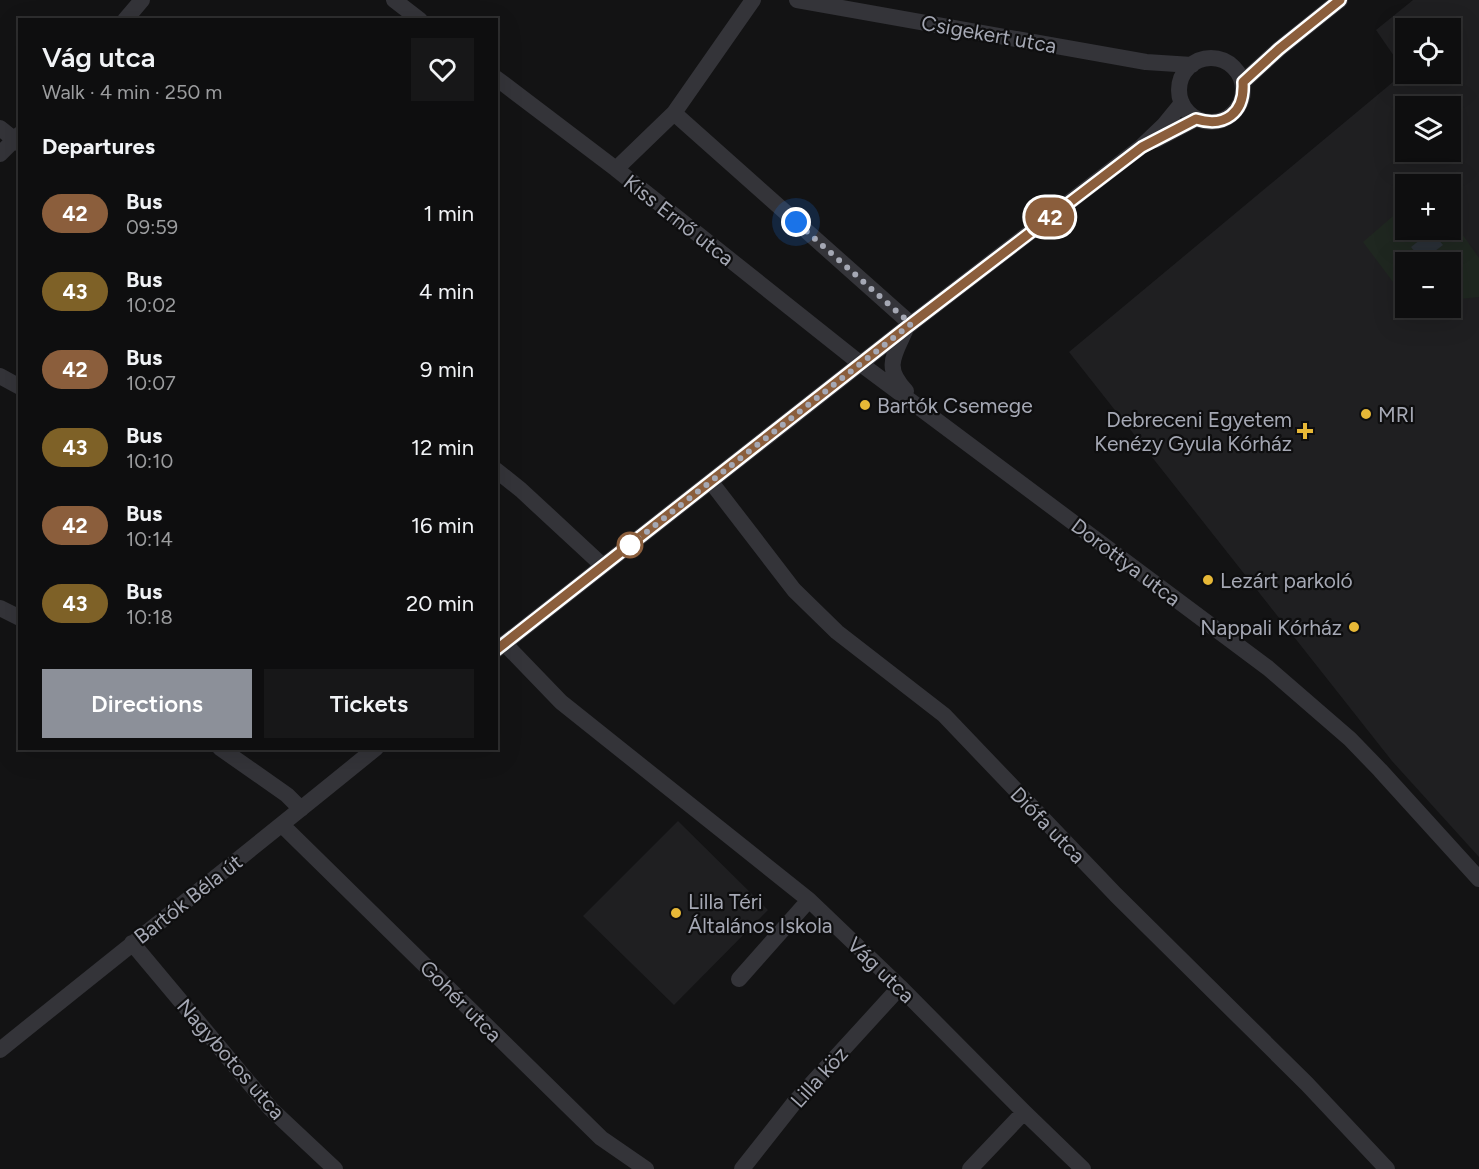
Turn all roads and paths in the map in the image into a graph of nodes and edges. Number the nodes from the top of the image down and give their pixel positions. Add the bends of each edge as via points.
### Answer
1 (142, 0) edge
2 (394, 0) edge
3 (753, 0) edge
4 (796, 0) edge
5 (1340, 0) edge
6 (127, 18) edge
7 (417, 18) edge
8 (1279, 49) junction
9 (1146, 62) junction
10 (1192, 65) junction
11 (1232, 65) junction
12 (498, 80) edge
13 (1180, 82) junction
14 (1243, 82) junction
15 (1182, 103) junction
16 (674, 113) junction
17 (1196, 119) junction
18 (0, 128) edge
19 (18, 140) edge
20 (1142, 147) junction
21 (0, 154) edge
22 (616, 169) junction
23 (909, 326) junction
24 (861, 364) junction
25 (0, 376) edge
26 (18, 386) edge
27 (922, 409) junction
28 (498, 473) edge
29 (711, 482) junction
30 (603, 566) junction
31 (0, 608) edge
32 (18, 617) edge
33 (501, 647) edge
34 (223, 750) edge
35 (374, 750) edge
36 (301, 809) junction
37 (282, 825) junction
38 (1479, 879) edge
39 (809, 900) junction
40 (132, 943) junction
41 (739, 979) dead end
42 (900, 987) junction
43 (0, 1050) edge
44 (1024, 1112) junction
45 (335, 1169) edge
46 (646, 1169) edge
47 (742, 1169) edge
48 (970, 1169) edge
49 (1083, 1169) edge
50 (1387, 1169) edge

1 - 6 street
2 - 7 street
3 - 16 street
4 - 9 street, Csigekert utca
5 - 8 street
8 - 11 street
8 - 14 street
9 - 10 street
9 - 13 street
10 - 11 street via 1212,58
10 - 13 street
11 - 14 street
12 - 22 street, Kiss Ernő utca
13 - 15 street
14 - 17 street via 1244,93 1236,112 1217,122
15 - 17 street
15 - 20 street
16 - 22 street
16 - 23 street
17 - 20 street
18 - 19 street
19 - 21 street
20 - 23 street
22 - 24 street, Kiss Ernő utca
23 - 24 street
23 - 27 street via 893,358 892,370 897,382
24 - 27 street, Dorottya utca
24 - 29 street
25 - 26 street
27 - 38 street, Dorottya utca via 1268,668 1350,739
28 - 30 street
29 - 30 street
29 - 50 street, Diófa utca via 794,590 837,632 944,715
30 - 33 street
31 - 32 street
33 - 39 street, Vág utca via 561,702
34 - 36 street
35 - 36 street, Bartók Béla út
36 - 37 street, Bartók Béla út
37 - 40 street, Bartók Béla út
37 - 46 street, Gohér utca via 601,1138
39 - 41 street
39 - 42 street, Vág utca
40 - 43 street, Bartók Béla út
40 - 45 street, Nagybotos utca via 271,1109
42 - 44 street, Vág utca
42 - 47 street, Lilla köz via 794,1103
44 - 48 street
44 - 49 street, Vág utca

